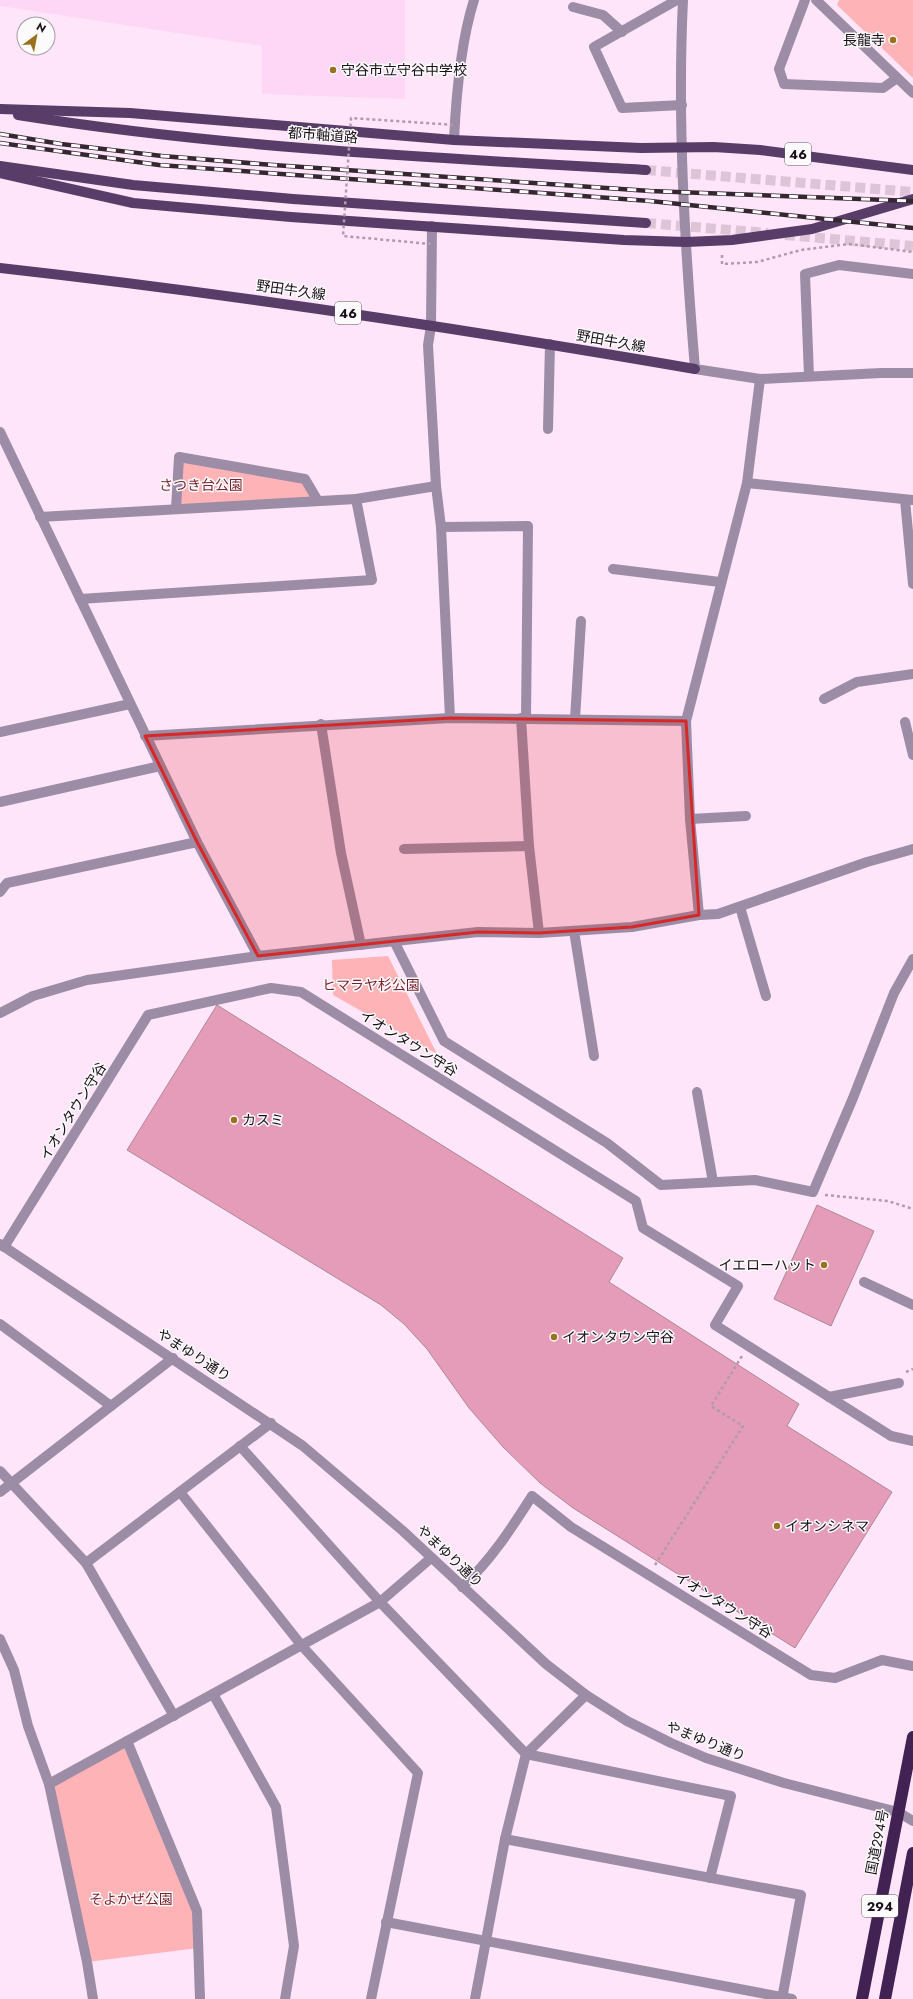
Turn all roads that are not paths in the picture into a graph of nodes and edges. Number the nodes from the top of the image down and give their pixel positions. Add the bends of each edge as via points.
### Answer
1 (474, 0) edge
2 (677, 0) edge
3 (683, 0) edge
4 (805, 0) edge
5 (816, 0) edge
6 (573, 7) dead end
7 (622, 32) junction
8 (897, 78) junction
9 (913, 93) edge
10 (682, 105) junction
11 (0, 109) edge
12 (0, 112) edge
13 (454, 140) junction
14 (682, 148) junction
15 (0, 166) edge
16 (646, 170) tunnel mouth
17 (913, 170) edge
18 (0, 173) edge
19 (913, 199) edge
20 (646, 223) tunnel mouth
21 (432, 226) junction
22 (686, 242) junction
23 (0, 268) edge
24 (913, 274) edge
25 (431, 326) junction
26 (550, 344) junction
27 (695, 370) junction
28 (913, 373) edge
29 (809, 376) junction
30 (760, 379) junction
31 (548, 429) dead end
32 (0, 432) edge
33 (747, 483) junction
34 (436, 486) junction
35 (356, 499) junction
36 (909, 500) edge
37 (318, 501) junction
38 (176, 510) junction
39 (40, 517) junction
40 (441, 527) junction
41 (613, 569) dead end
42 (720, 582) junction
43 (913, 584) edge
44 (80, 600) junction
45 (580, 621) dead end
46 (913, 674) edge
47 (824, 699) dead end
48 (130, 704) junction
49 (450, 718) junction
50 (524, 718) junction
51 (575, 719) junction
52 (686, 721) junction
53 (905, 722) dead end
54 (321, 724) junction
55 (0, 732) edge
56 (145, 736) junction
57 (913, 756) edge
58 (160, 766) junction
59 (0, 802) edge
60 (746, 816) dead end
61 (690, 819) junction
62 (197, 842) junction
63 (529, 846) junction
64 (404, 849) dead end
65 (913, 849) edge
66 (0, 892) edge
67 (740, 907) junction
68 (699, 915) junction
69 (574, 931) junction
70 (539, 933) junction
71 (394, 941) junction
72 (361, 945) junction
73 (258, 956) junction
74 (913, 959) edge
75 (766, 996) dead end
76 (0, 1013) edge
77 (594, 1056) dead end
78 (697, 1092) dead end
79 (713, 1182) junction
80 (2, 1246) edge
81 (864, 1282) dead end
82 (913, 1305) edge
83 (0, 1324) edge
84 (173, 1358) junction
85 (899, 1383) dead end
86 (829, 1397) junction
87 (111, 1406) junction
88 (271, 1423) junction
89 (913, 1441) edge
90 (240, 1446) junction
91 (0, 1471) edge
92 (12, 1482) junction
93 (0, 1492) edge
94 (180, 1492) junction
95 (431, 1558) junction
96 (86, 1562) junction
97 (462, 1587) junction
98 (380, 1602) junction
99 (0, 1639) edge
100 (302, 1646) junction
101 (913, 1666) edge
102 (213, 1694) junction
103 (586, 1696) junction
104 (174, 1716) junction
105 (913, 1737) edge
106 (127, 1741) junction
107 (526, 1754) junction
108 (49, 1784) junction
109 (898, 1812) junction
110 (913, 1821) edge
111 (505, 1840) junction
112 (913, 1853) edge
113 (710, 1878) junction
114 (386, 1922) junction
115 (486, 1941) junction
116 (786, 1998) edge
117 (93, 1999) edge
118 (200, 1999) edge
119 (285, 1999) edge
120 (370, 1999) edge
121 (475, 1999) edge
122 (862, 1999) edge
123 (885, 1999) edge

1 - 13 street via 469,17 455,110
2 - 7 street
3 - 10 street
4 - 8 street via 778,69 784,84 883,88
5 - 8 street
6 - 7 street via 602,15
7 - 10 street via 594,47 622,108
8 - 9 street
10 - 14 street
11 - 13 main road, 46 via 130,113
12 - 16 main road, 都市軸道路 via 136,132 301,147
13 - 14 main road, 46
14 - 17 main road, 46 via 767,150
14 - 22 street
15 - 20 main road via 149,186 293,199
18 - 21 main road via 133,203
19 - 22 main road via 805,230 732,240
21 - 22 main road
21 - 25 street
22 - 27 street
23 - 25 main road, 野田牛久線 / 46 via 155,286
24 - 29 street via 839,265 805,274
25 - 26 main road, 野田牛久線 / 46
25 - 34 street via 428,345
26 - 27 main road, 野田牛久線 / 46
26 - 31 street
27 - 30 street
28 - 29 street
29 - 30 street
30 - 33 street
32 - 39 street
33 - 36 street
33 - 42 street
34 - 35 street
34 - 40 street
35 - 37 street
35 - 44 street via 372,580
36 - 43 street
37 - 38 street
37 - 38 street via 305,479 179,457
38 - 39 street
39 - 44 street
40 - 49 street
40 - 50 street via 528,526
41 - 42 street
42 - 52 street
44 - 48 street
45 - 51 street
46 - 47 street via 857,682
48 - 55 street
48 - 56 street
49 - 50 street
49 - 54 street
50 - 51 street
50 - 63 street
51 - 52 street
52 - 61 street
53 - 57 street
54 - 56 street
54 - 72 street via 341,853
56 - 58 street
58 - 59 street
58 - 62 street
60 - 61 street
61 - 68 street
62 - 66 street via 7,883
62 - 73 street
63 - 64 street
63 - 70 street
65 - 67 street via 867,862
67 - 68 street via 718,914
67 - 75 street
68 - 69 street via 632,927
69 - 70 street
69 - 77 street
70 - 71 street via 478,932
71 - 72 street
71 - 79 street via 444,1041 607,1143 661,1185
72 - 73 street
73 - 76 street via 87,980 33,996
74 - 79 street via 894,993 813,1192 755,1180
78 - 79 street
80 - 84 street, やまゆり通り
80 - 86 street, イオンタウン守谷 via 148,1015 271,988 300,992 636,1201 643,1228 738,1286 715,1325
81 - 82 street
83 - 87 street
84 - 87 street
84 - 88 street, やまゆり通り
85 - 86 street
86 - 89 street, イオンタウン守谷 via 891,1436
87 - 92 street
88 - 90 street
88 - 95 street, やまゆり通り via 339,1475
90 - 94 street
90 - 98 street
91 - 92 street
92 - 93 street
92 - 96 street
94 - 96 street
94 - 100 street
95 - 97 street, やまゆり通り
95 - 98 street
96 - 104 street
97 - 101 street, イオンタウン守谷 via 482,1568 532,1496 571,1527 811,1675 835,1678 882,1660
97 - 103 street, やまゆり通り via 546,1664
98 - 100 street
98 - 107 street
99 - 108 street via 14,1670 28,1726
100 - 102 street
100 - 114 street via 418,1773
102 - 104 street
102 - 119 street via 276,1807 294,1946
103 - 107 street
103 - 109 street, やまゆり通り via 627,1721 706,1758 784,1783
104 - 106 street
105 - 109 highway, 国道294号 / 294
106 - 108 street
106 - 118 street via 197,1911
107 - 111 street
107 - 113 street via 731,1796
108 - 117 street
109 - 110 street, やまゆり通り
109 - 122 highway, 国道294号 / 294
111 - 113 street
111 - 115 street
112 - 123 highway, 294
113 - 116 street via 801,1895
114 - 115 street
114 - 120 street
115 - 116 street
115 - 121 street

